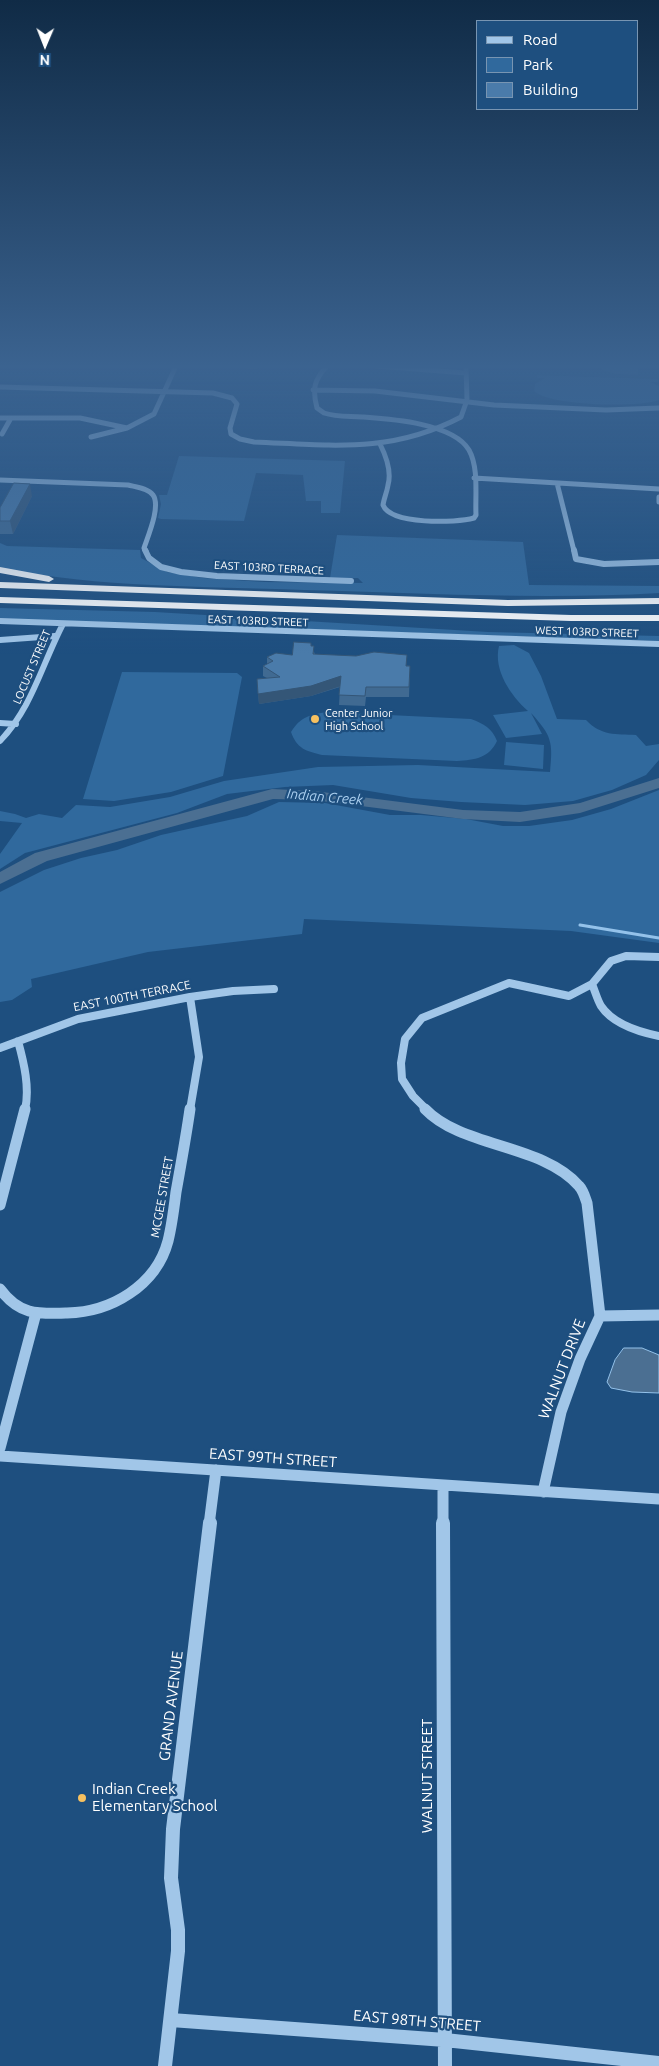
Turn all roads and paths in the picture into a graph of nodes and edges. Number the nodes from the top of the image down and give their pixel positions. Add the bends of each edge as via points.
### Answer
1 (387, 462) edge
2 (472, 462) edge
3 (474, 478) junction
4 (0, 480) edge
5 (557, 483) junction
6 (659, 489) edge
7 (659, 497) edge
8 (659, 502) edge
9 (659, 562) edge
10 (0, 570) edge
11 (351, 581) dead end
12 (0, 585) edge
13 (114, 590) junction
14 (659, 595) edge
15 (0, 600) edge
16 (659, 601) edge
17 (614, 602) junction
18 (510, 617) junction
19 (659, 618) edge
20 (0, 621) edge
21 (62, 624) junction
22 (659, 627) edge
23 (55, 636) junction
24 (0, 640) edge
25 (515, 640) joint
26 (659, 644) edge
27 (0, 723) edge
28 (16, 724) junction
29 (0, 741) edge
30 (659, 957) edge
31 (592, 984) junction
32 (274, 989) dead end
33 (190, 997) junction
34 (659, 1036) edge
35 (18, 1041) junction
36 (0, 1048) edge
37 (0, 1205) edge
38 (0, 1289) edge
39 (36, 1313) junction
40 (659, 1315) edge
41 (600, 1316) junction
42 (0, 1448) edge
43 (0, 1456) edge
44 (216, 1470) junction
45 (443, 1485) junction
46 (543, 1492) junction
47 (659, 1500) edge
48 (171, 2020) junction
49 (445, 2040) junction
50 (659, 2063) edge
51 (165, 2066) edge
52 (445, 2066) edge

1 - 3 street via 389,481 383,506 389,514 411,519 473,518 476,515
2 - 3 street
3 - 5 street
4 - 11 street, EAST 103RD TERRACE via 118,484 146,490 153,495 157,505 144,544 146,553 162,567 186,573
5 - 6 street
5 - 9 street via 576,558 608,564
7 - 8 street
10 - 13 highway via 96,584
12 - 13 highway
13 - 17 highway via 508,603
14 - 17 highway via 623,596
15 - 18 highway
16 - 17 highway
18 - 19 highway
18 - 22 highway via 551,624
20 - 21 street, EAST 103RD STREET
21 - 23 street, LOCUST STREET
21 - 25 street, EAST 103RD STREET
23 - 24 street
23 - 28 street, LOCUST STREET
25 - 26 street, WEST 103RD STREET
27 - 28 street
28 - 29 street, LOCUST STREET
30 - 31 street via 626,956 611,961
31 - 34 street via 602,1007 635,1031
31 - 41 street via 569,996 509,983 422,1018 405,1039 401,1063 402,1080 429,1114 458,1131 525,1154 565,1174 580,1187 587,1203
32 - 33 street, EAST 100TH TERRACE
33 - 35 street, EAST 100TH TERRACE via 78,1019
33 - 39 street, MCGEE STREET via 199,1057 168,1241 162,1256 142,1284 109,1306 69,1315
35 - 36 street, EAST 100TH TERRACE
35 - 37 street via 25,1065 27,1101
38 - 39 street, MCGEE STREET via 22,1310
39 - 42 street
40 - 41 street
41 - 46 street, WALNUT DRIVE via 560,1412
43 - 44 street, EAST 99TH STREET
44 - 45 street, EAST 99TH STREET
44 - 48 street, GRAND AVENUE via 173,1828 171,1878 178,1951
45 - 46 street, EAST 99TH STREET
45 - 49 street, WALNUT STREET
46 - 47 street, EAST 99TH STREET
48 - 49 street, EAST 98TH STREET
48 - 51 street, GRAND AVENUE
49 - 50 street, EAST 98TH STREET
49 - 52 street, WALNUT STREET

